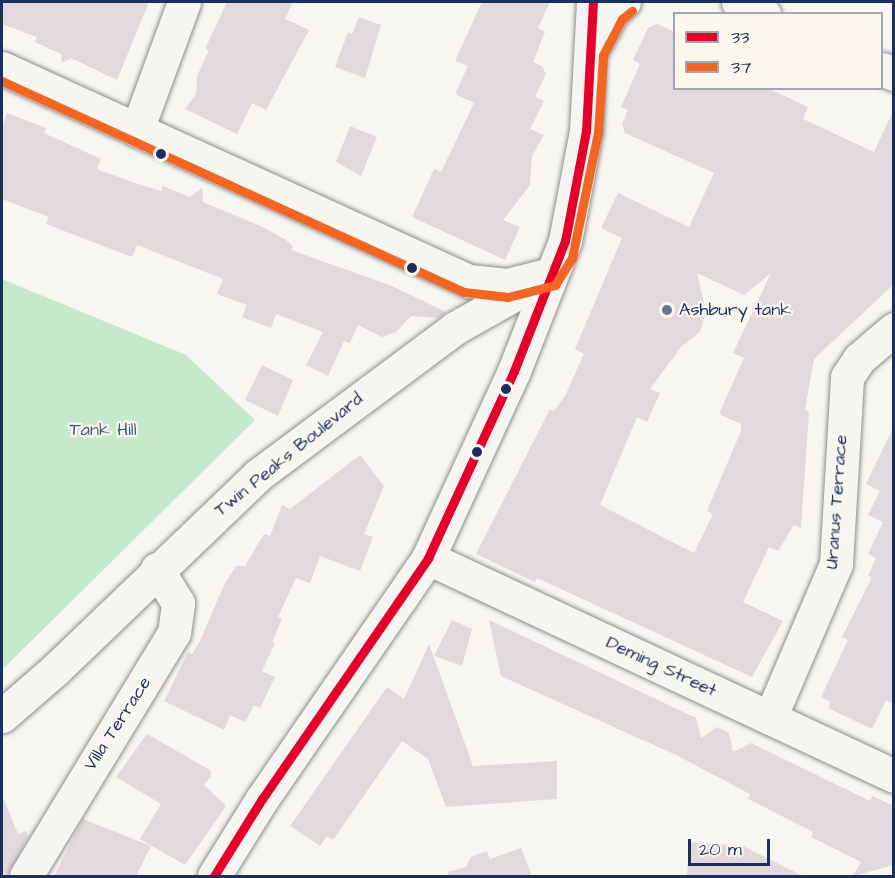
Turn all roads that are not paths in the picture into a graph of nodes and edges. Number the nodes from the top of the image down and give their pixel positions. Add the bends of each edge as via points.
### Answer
1 (184, 2) edge
2 (593, 2) edge
3 (624, 2) edge
4 (738, 2) edge
5 (760, 12) edge
6 (591, 52) junction
7 (2, 68) edge
8 (137, 130) junction
9 (549, 275) junction
10 (894, 329) edge
11 (428, 558) junction
12 (157, 569) junction
13 (2, 716) edge
14 (770, 718) junction
15 (894, 776) edge
16 (26, 876) edge
17 (214, 876) edge

1 - 8 street
2 - 6 street
3 - 6 street via 613,11
4 - 5 street
6 - 9 street via 586,132 565,241
7 - 8 street
8 - 9 street via 469,281 507,285
9 - 11 street via 514,371
9 - 12 street, Twin Peaks Boulevard via 455,328 302,441 237,492
10 - 14 street, Uranus Terrace via 859,359 847,377 836,564
11 - 14 street, Deming Street
11 - 17 street via 262,799
12 - 13 street, Twin Peaks Boulevard
12 - 16 street, Villa Terrace via 178,603 174,633
14 - 15 street, Deming Street

